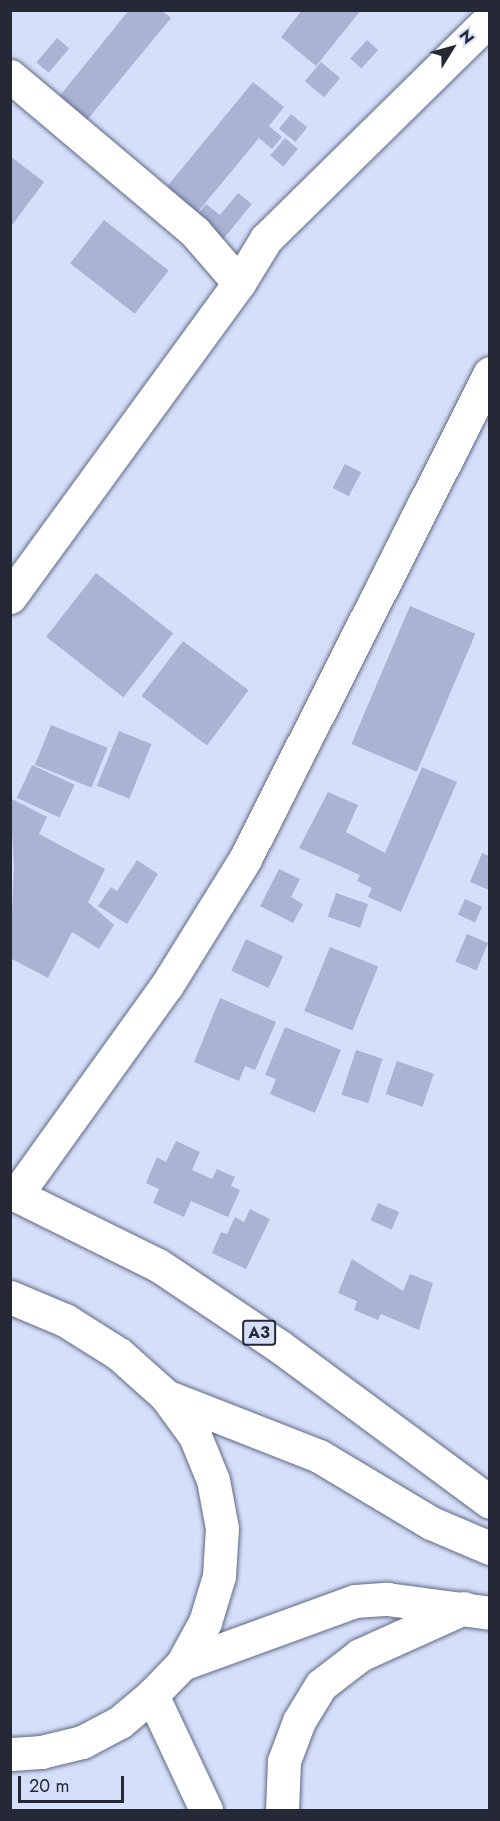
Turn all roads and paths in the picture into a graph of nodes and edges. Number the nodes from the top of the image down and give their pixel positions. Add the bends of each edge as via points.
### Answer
1 (489, 19) edge
2 (10, 76) edge
3 (239, 283) junction
4 (489, 373) edge
5 (10, 597) edge
6 (13, 1194) edge
7 (10, 1297) edge
8 (166, 1396) junction
9 (489, 1502) edge
10 (489, 1548) edge
11 (479, 1610) edge
12 (182, 1664) junction
13 (152, 1695) junction
14 (10, 1754) edge
15 (206, 1810) edge
16 (282, 1810) edge

1 - 3 main road via 266,239
2 - 3 main road via 195,232
3 - 5 main road
4 - 6 main road via 245,859 167,985
6 - 9 main road, A3 via 158,1265 279,1346
7 - 8 main road via 65,1320 119,1354
8 - 10 main road via 319,1456 431,1522
8 - 12 main road via 202,1454 213,1480 222,1528 215,1587 205,1622
11 - 12 main road via 355,1601
11 - 16 main road via 360,1655 321,1685 299,1721 284,1761
12 - 13 main road
13 - 14 main road via 120,1722 82,1742 41,1752
13 - 15 main road

